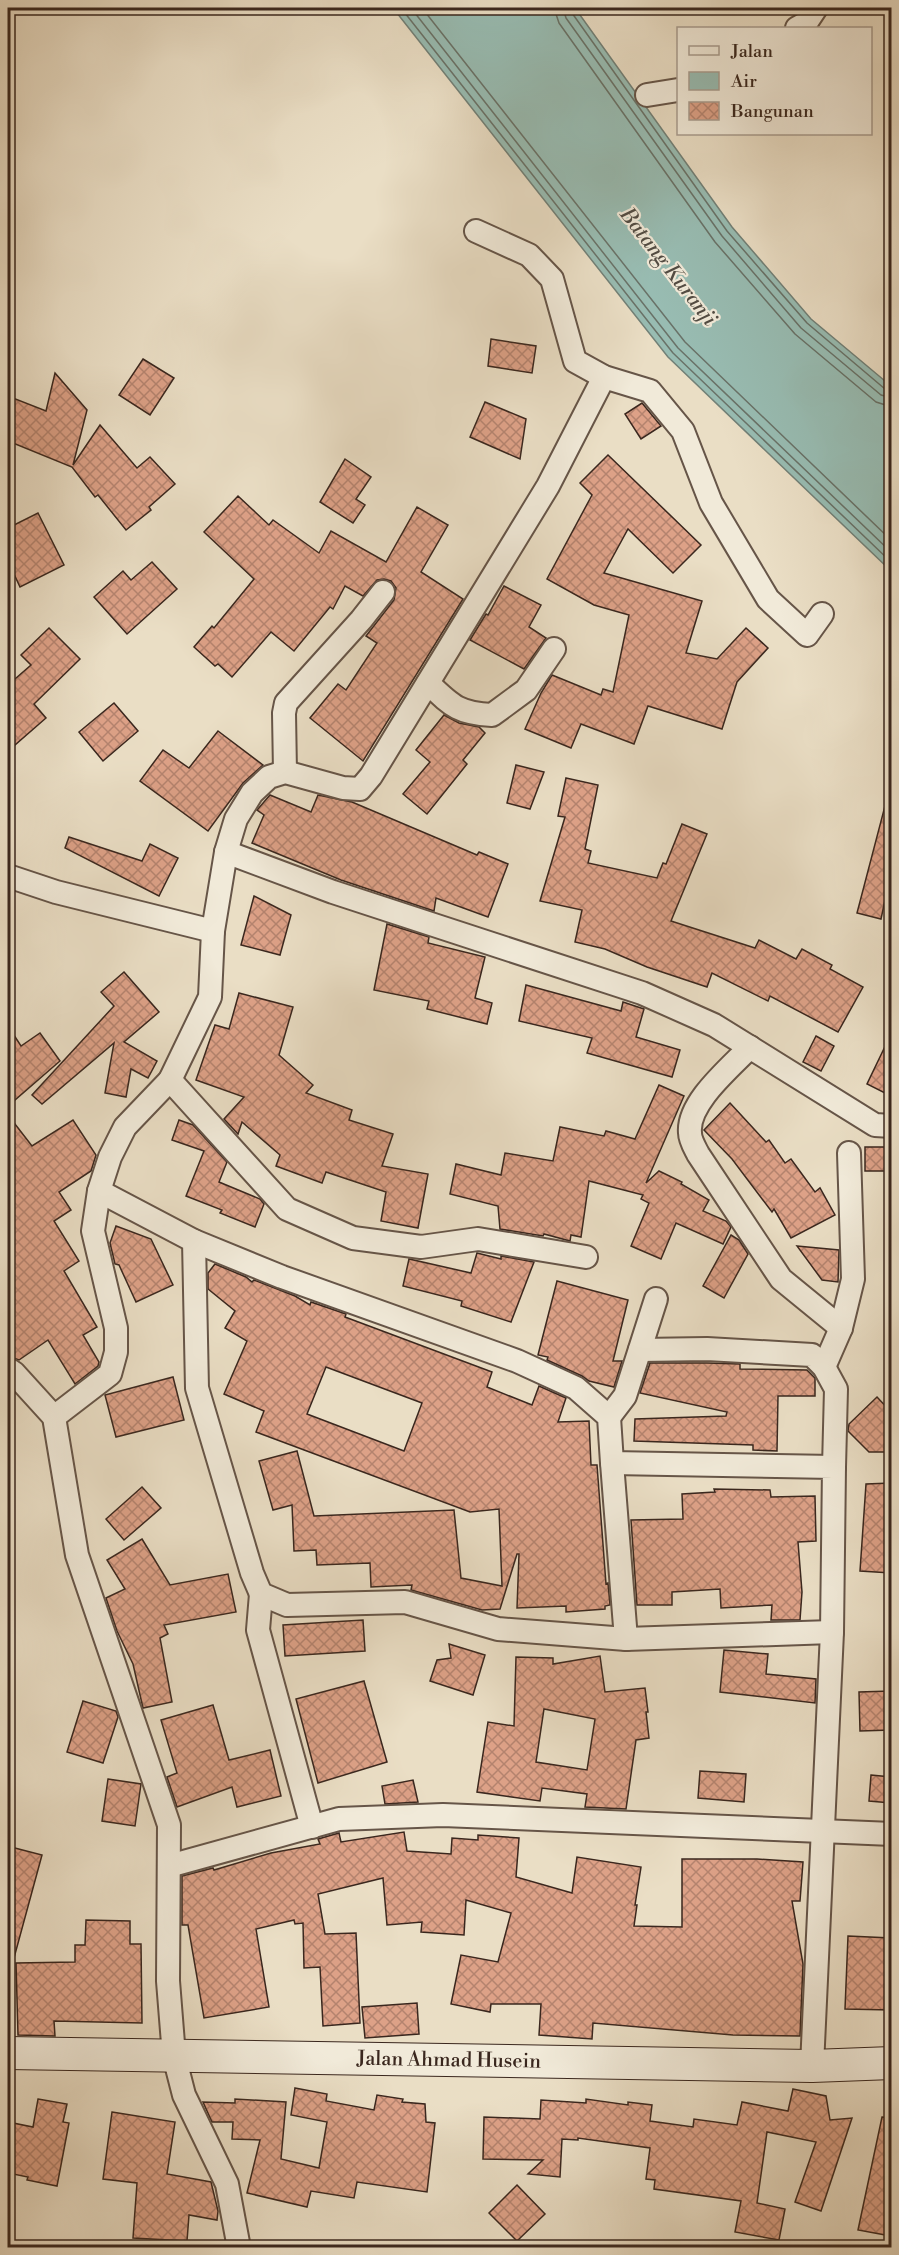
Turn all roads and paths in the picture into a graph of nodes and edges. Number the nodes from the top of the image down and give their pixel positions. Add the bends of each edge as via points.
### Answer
1 (816, 8) edge
2 (800, 27) edge
3 (677, 90) edge
4 (647, 95) dead end
5 (476, 231) dead end
6 (604, 377) junction
7 (383, 592) dead end
8 (822, 614) dead end
9 (554, 649) dead end
10 (428, 683) junction
11 (285, 772) junction
12 (226, 852) junction
13 (8, 876) edge
14 (213, 931) junction
15 (750, 1047) junction
16 (170, 1080) junction
17 (891, 1126) edge
18 (849, 1153) dead end
19 (99, 1191) junction
20 (194, 1241) junction
21 (586, 1257) dead end
22 (656, 1299) dead end
23 (842, 1328) junction
24 (640, 1350) junction
25 (824, 1367) junction
26 (8, 1369) edge
27 (54, 1417) junction
28 (609, 1417) junction
29 (612, 1463) junction
30 (834, 1467) junction
31 (261, 1594) junction
32 (832, 1632) junction
33 (626, 1639) junction
34 (312, 1827) junction
35 (824, 1832) junction
36 (891, 1834) edge
37 (169, 1866) junction
38 (8, 2053) edge
39 (174, 2056) junction
40 (891, 2063) edge
41 (812, 2066) junction
42 (238, 2247) edge

1 - 2 street
3 - 4 street
5 - 6 street via 529,255 552,279 575,361
6 - 8 street via 650,391 683,430 711,503 768,599 807,636
6 - 10 street via 548,486
7 - 11 street via 286,703
9 - 10 street via 526,690 492,716 469,714 452,705
10 - 11 street via 360,789
11 - 12 street via 269,777 252,793 236,819
12 - 14 street
12 - 15 street via 333,892 642,993 714,1025
13 - 14 street via 56,892
14 - 16 street via 210,996
15 - 17 street via 875,1125
15 - 23 street via 697,1105 690,1117 690,1135 698,1154 781,1279
16 - 19 street via 125,1127
16 - 21 street via 287,1209 353,1238 421,1247 478,1239
18 - 23 street via 853,1280
19 - 20 street
19 - 27 street via 93,1231 116,1328 116,1352 110,1374
20 - 28 street via 282,1277 518,1361 576,1388
20 - 31 street via 197,1388
22 - 24 street
23 - 25 street
24 - 25 street via 812,1355
24 - 28 street via 625,1396
25 - 30 street via 836,1389
26 - 27 street
27 - 37 street via 77,1555 169,1825
28 - 29 street
29 - 30 street
29 - 33 street
30 - 32 street
31 - 33 street via 287,1605 405,1602 498,1629
31 - 34 street via 258,1630
32 - 33 street
32 - 35 street
34 - 35 street via 339,1819 443,1815
34 - 37 street
35 - 36 street
35 - 41 street
37 - 39 street via 168,1981
38 - 39 main road, Jalan Ahmad Husein
39 - 41 main road, Jalan Ahmad Husein
39 - 42 street via 184,2095 227,2184
40 - 41 main road, Jalan Ahmad Husein

